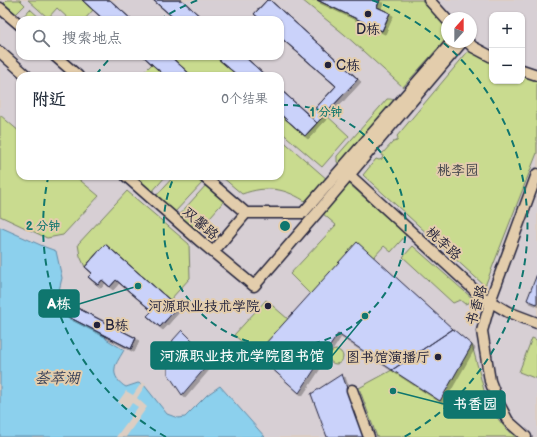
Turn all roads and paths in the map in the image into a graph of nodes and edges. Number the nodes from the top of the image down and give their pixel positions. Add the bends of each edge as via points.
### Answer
1 (429, 0) edge
2 (435, 0) edge
3 (0, 8) edge
4 (446, 12) edge
5 (441, 13) edge
6 (16, 22) edge
7 (477, 45) edge
8 (447, 48) edge
9 (457, 48) edge
10 (475, 48) edge
11 (489, 51) edge
12 (0, 52) edge
13 (489, 55) edge
14 (60, 60) edge
15 (525, 67) edge
16 (525, 71) edge
17 (537, 71) edge
18 (22, 72) edge
19 (73, 72) edge
20 (537, 75) edge
21 (348, 170) junction
22 (537, 174) edge
23 (131, 180) edge
24 (208, 180) edge
25 (537, 191) edge
26 (246, 213) junction
27 (213, 252) junction
28 (493, 300) junction
29 (537, 317) edge
30 (537, 323) edge
31 (352, 390) dead end
32 (369, 437) edge
33 (526, 437) edge
34 (531, 437) edge

1 - 5 street
2 - 4 street
3 - 6 street
7 - 11 street
8 - 21 street
9 - 21 street
10 - 13 street
12 - 18 street
14 - 19 street
15 - 17 street
16 - 20 street
21 - 26 street via 303,213
21 - 27 street via 254,286
21 - 28 street, 桃李路 via 482,296
22 - 28 street, 书香路
23 - 27 street, 双馨路
24 - 26 street
25 - 28 street, 书香路
26 - 27 street, 双馨路
28 - 29 street, 桃李路
28 - 30 street, 桃李路 via 508,312
28 - 33 street, 书香路 via 482,331 490,381 508,421
28 - 34 street, 书香路 via 486,332 494,381 501,401 512,420
31 - 32 street

